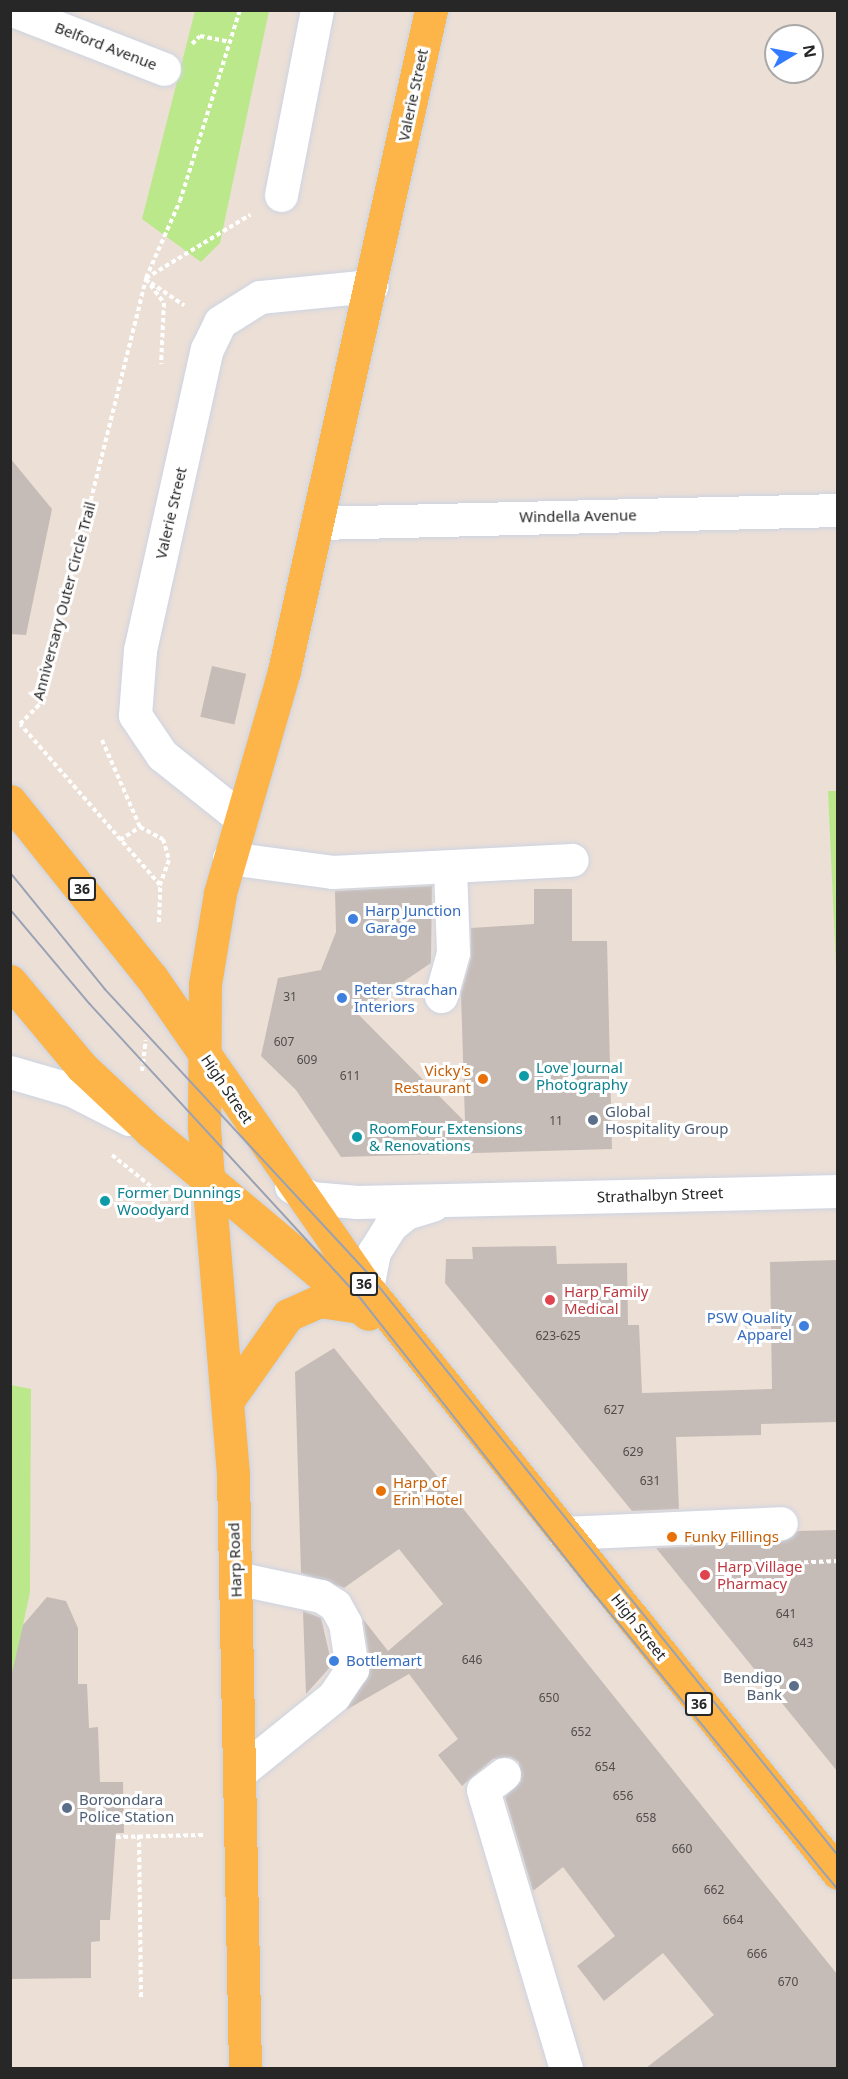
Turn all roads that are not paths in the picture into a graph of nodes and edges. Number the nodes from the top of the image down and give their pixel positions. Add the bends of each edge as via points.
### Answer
1 (13, 10) edge
2 (317, 10) edge
3 (431, 10) edge
4 (164, 69) dead end
5 (281, 195) road end
6 (371, 286) junction
7 (837, 510) edge
8 (318, 523) junction
9 (10, 801) edge
10 (241, 818) junction
11 (229, 858) junction
12 (572, 860) dead end
13 (450, 868) junction
14 (10, 981) edge
15 (441, 996) dead end
16 (203, 1053) junction
17 (10, 1072) edge
18 (149, 1130) junction
19 (208, 1179) junction
20 (291, 1186) junction
21 (837, 1191) edge
22 (483, 1201) junction
23 (363, 1297) junction
24 (228, 1400) junction
25 (781, 1523) dead end
26 (564, 1533) junction
27 (236, 1578) junction
28 (240, 1772) junction
29 (504, 1774) dead end
30 (837, 1873) edge
31 (245, 2068) edge
32 (566, 2068) edge

1 - 4 street, Belford Avenue
2 - 5 street
3 - 6 main road, Valerie Street
6 - 8 main road, Valerie Street
6 - 10 street, Valerie Street via 260,297 220,322 207,349 140,650 134,707 146,738
7 - 8 street, Windella Avenue
8 - 10 main road, Valerie Street via 272,721
9 - 16 main road, High Street / 36 via 152,978
10 - 11 main road, Valerie Street
11 - 13 street via 332,872
11 - 16 main road, Valerie Street via 211,931
12 - 13 street
13 - 15 street via 453,953
14 - 18 main road, High Street / 36 via 82,1067
16 - 19 main road, Harp Road
16 - 20 main road, High Street / 36
17 - 18 street, High Street via 89,1096
18 - 19 main road, High Street / 36
19 - 23 main road, High Street / 36
19 - 24 main road, Harp Road
20 - 22 street, Strathalbyn Street via 311,1198 339,1202
20 - 23 main road, High Street / 36
21 - 22 street, Strathalbyn Street
22 - 23 street, Strathalbyn Street via 406,1214 374,1252
23 - 24 main road via 319,1301 288,1315
23 - 26 main road, High Street / 36 via 442,1379
24 - 27 main road, Harp Road
25 - 26 street
26 - 30 main road, High Street / 36
27 - 28 main road, Harp Road
27 - 28 street via 321,1596 335,1605 345,1623 352,1670 334,1696
28 - 31 main road, Harp Road
29 - 32 street via 483,1790

